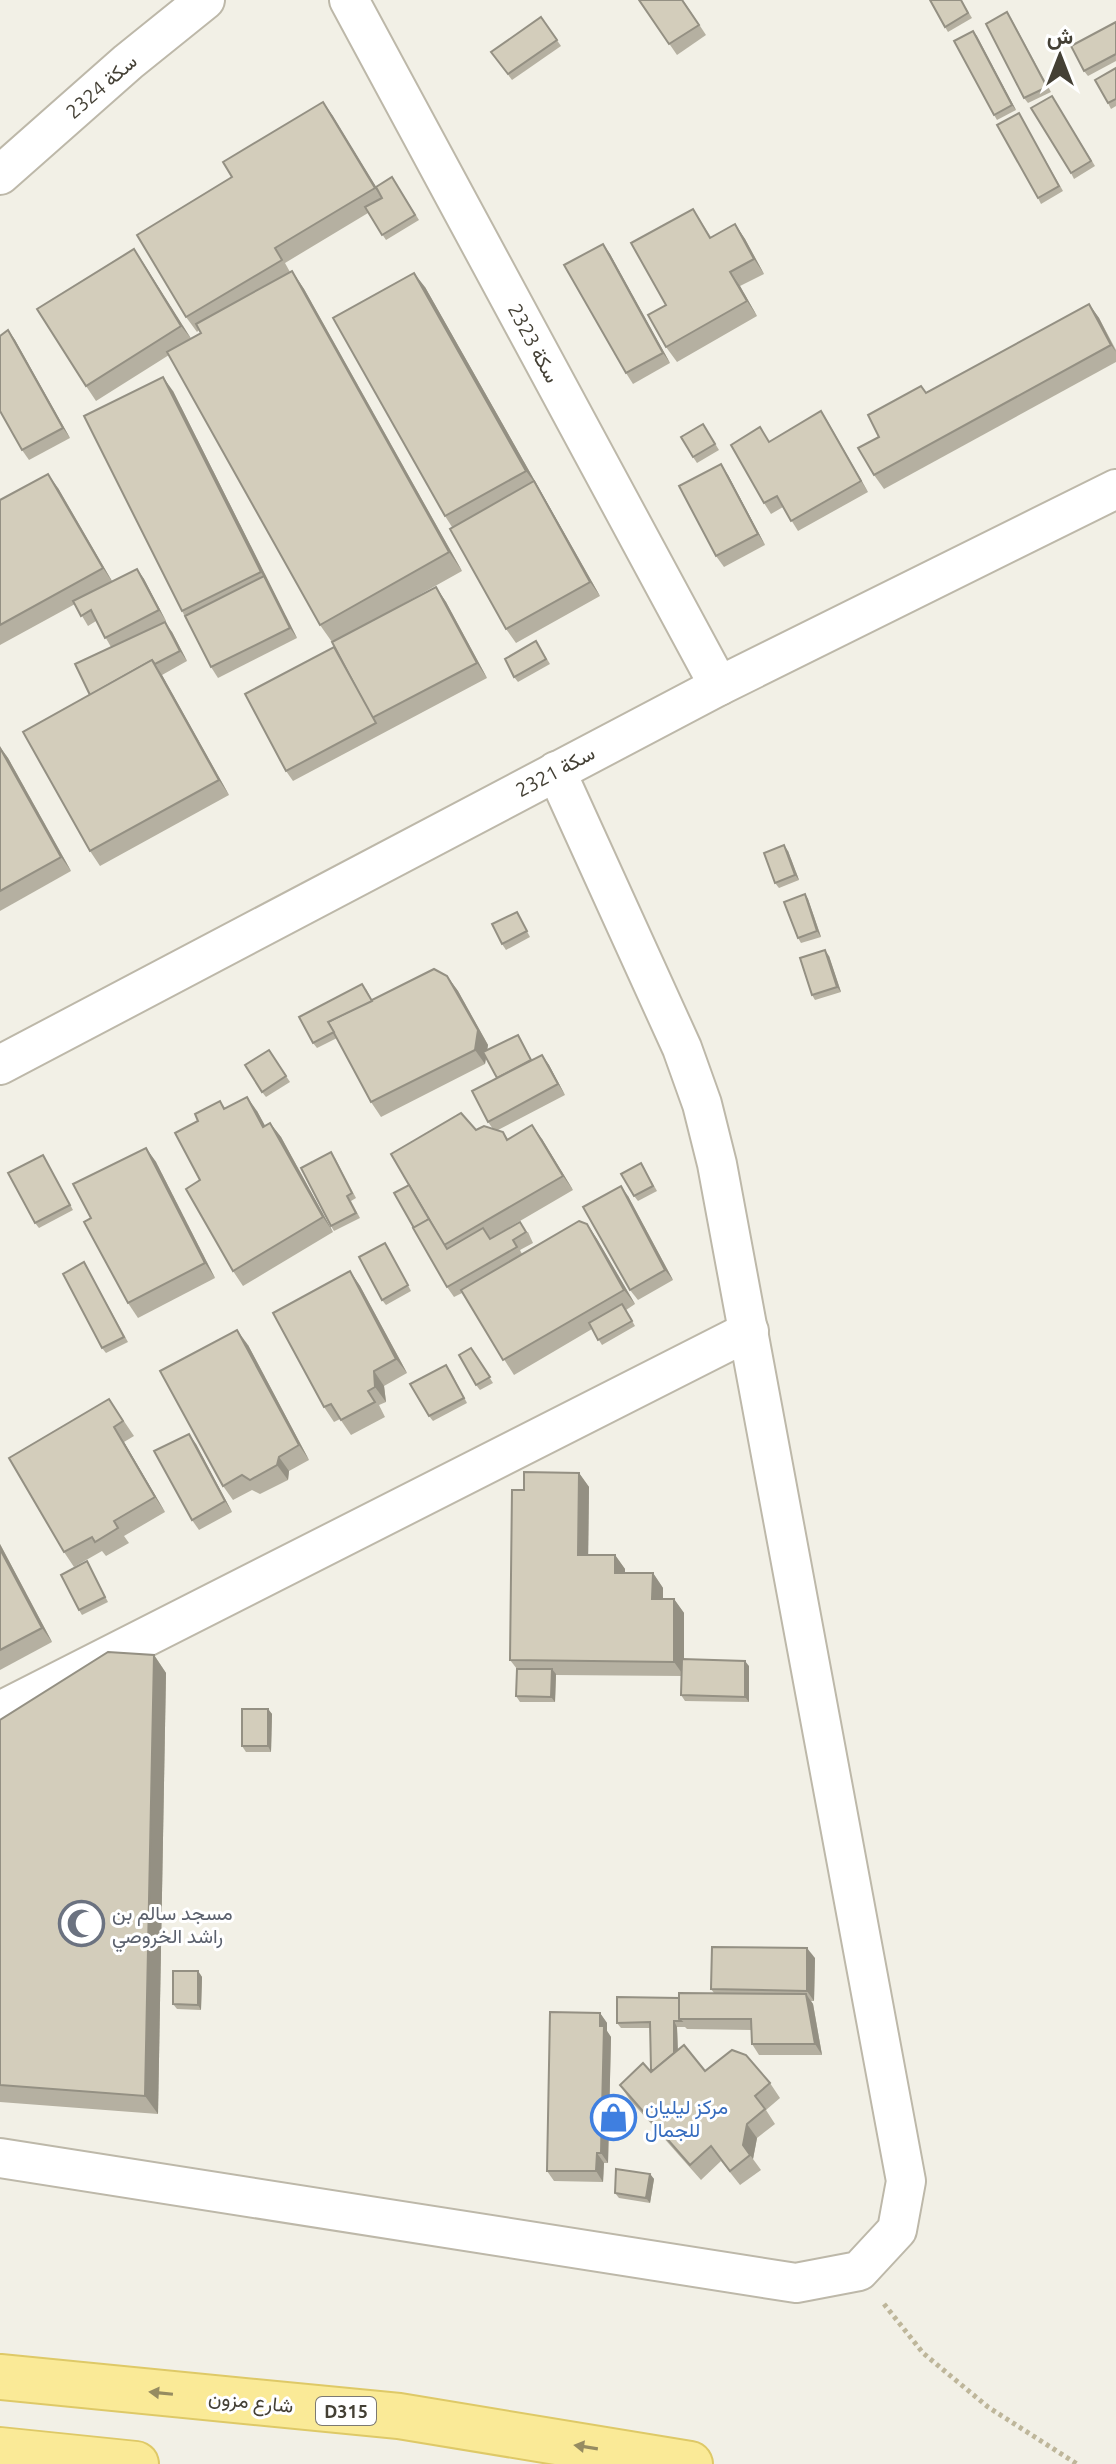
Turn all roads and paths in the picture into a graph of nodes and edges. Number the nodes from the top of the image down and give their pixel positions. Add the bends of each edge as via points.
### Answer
1 (205, 0) edge
2 (349, 0) edge
3 (0, 175) edge
4 (1116, 489) edge
5 (719, 686) junction
6 (556, 771) junction
7 (0, 1065) edge
8 (749, 1331) junction
9 (0, 1711) edge
10 (0, 2158) edge
11 (859, 2271) junction
12 (0, 2377) edge
13 (0, 2450) edge
14 (136, 2464) edge
15 (690, 2464) edge
16 (1077, 2464) edge

1 - 3 street, سكة 2324
2 - 5 street, سكة 2323
4 - 5 street, سكة 2321
5 - 6 street, سكة 2321
6 - 7 street, سكة 2321
6 - 8 street via 682,1048 702,1104
8 - 9 street
8 - 11 street via 906,2181 897,2230
10 - 11 street via 796,2283
11 - 16 path via 923,2353 988,2407
15 -> 12 main road, شارع مزون / D315 via 399,2416
13 - 14 main road

